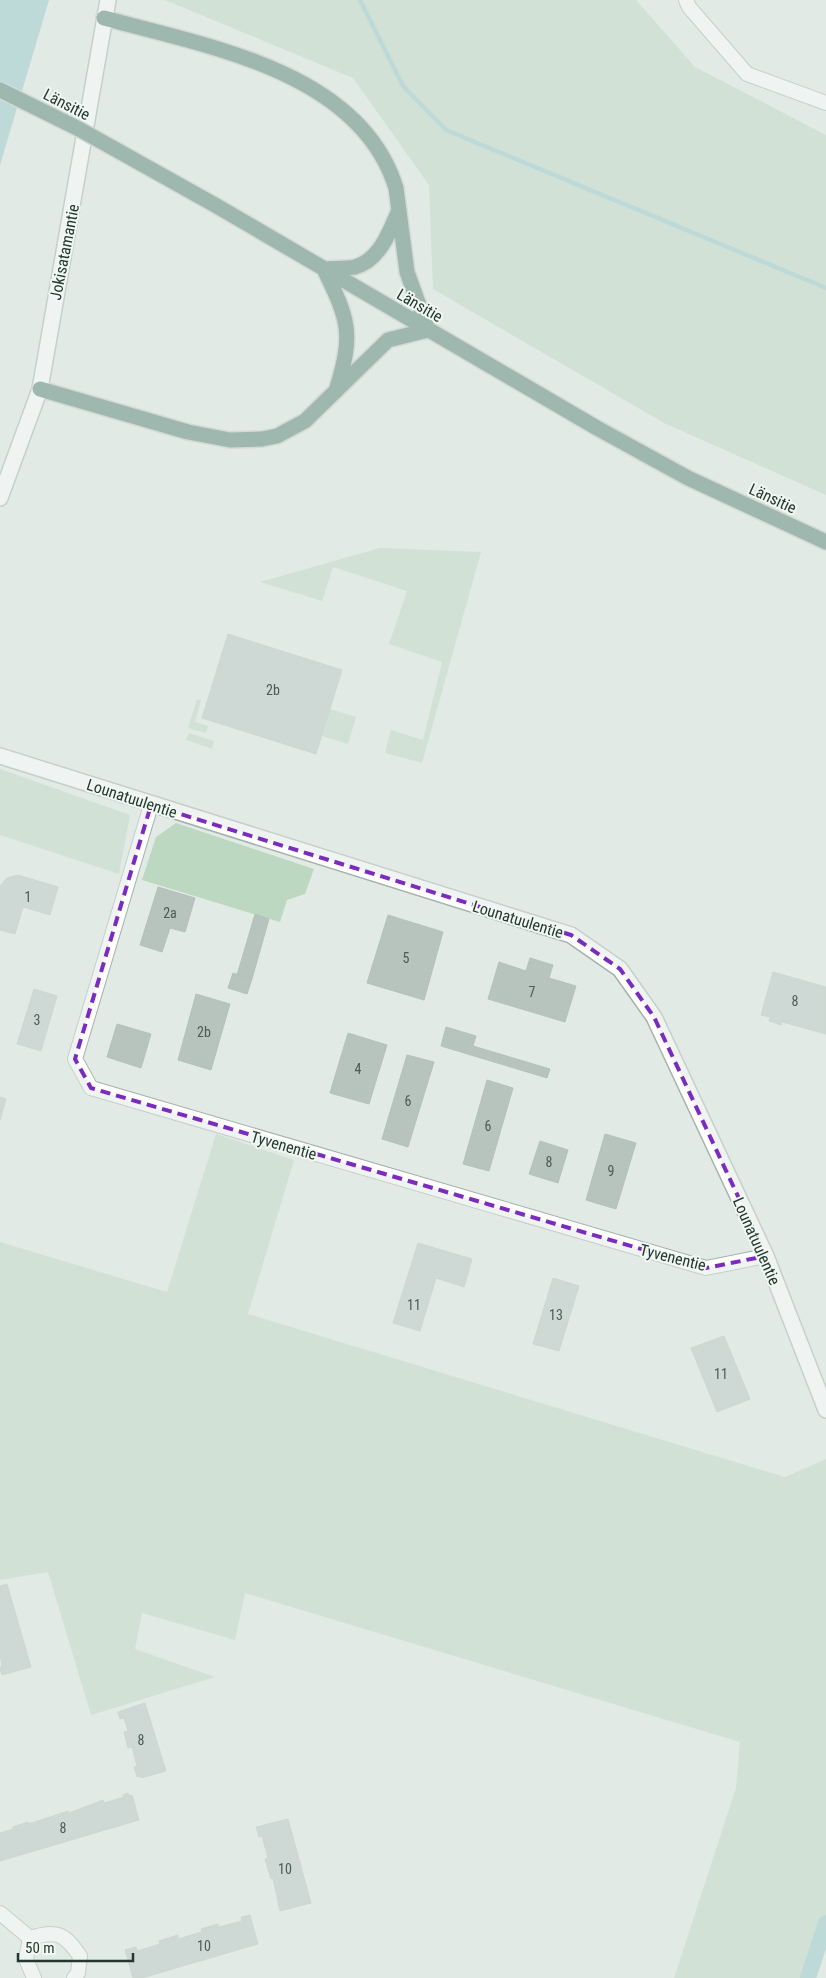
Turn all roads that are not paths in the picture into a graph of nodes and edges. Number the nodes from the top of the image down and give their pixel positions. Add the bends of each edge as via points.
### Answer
1 (108, 0) edge
2 (686, 0) edge
3 (104, 18) junction
4 (0, 90) edge
5 (826, 103) edge
6 (399, 210) junction
7 (324, 269) junction
8 (428, 330) junction
9 (40, 389) junction
10 (336, 391) junction
11 (0, 498) edge
12 (826, 542) edge
13 (0, 756) edge
14 (150, 805) junction
15 (766, 1256) junction
16 (826, 1410) edge
17 (0, 1913) edge
18 (30, 1938) junction
19 (34, 1978) edge
20 (74, 1978) edge

1 - 3 street, Jokisatamantie
2 - 5 street via 748,74
3 - 6 highway via 237,54 280,71 323,96 352,119 379,148 392,176
3 - 9 street, Jokisatamantie
4 - 7 highway, Länsitie, bridge via 87,134
6 - 7 highway via 384,242 370,259 354,267
6 - 8 highway via 408,278
7 - 8 highway, Länsitie
7 - 10 highway via 348,324 345,364
8 - 10 highway via 388,340
8 - 12 highway, Länsitie via 688,478
9 - 10 highway via 188,432 230,440 277,436 319,409
9 - 11 street, Jokisatamantie
13 - 14 street, Lounatuulentie
14 - 15 street, Lounatuulentie via 571,935 620,969 654,1017
14 - 15 street, Tyvenentie via 75,1059 91,1088 706,1268
15 - 16 street, Lounatuulentie
17 - 18 street
18 - 19 street via 26,1959
18 - 20 street via 49,1933 68,1939 80,1956 78,1973

